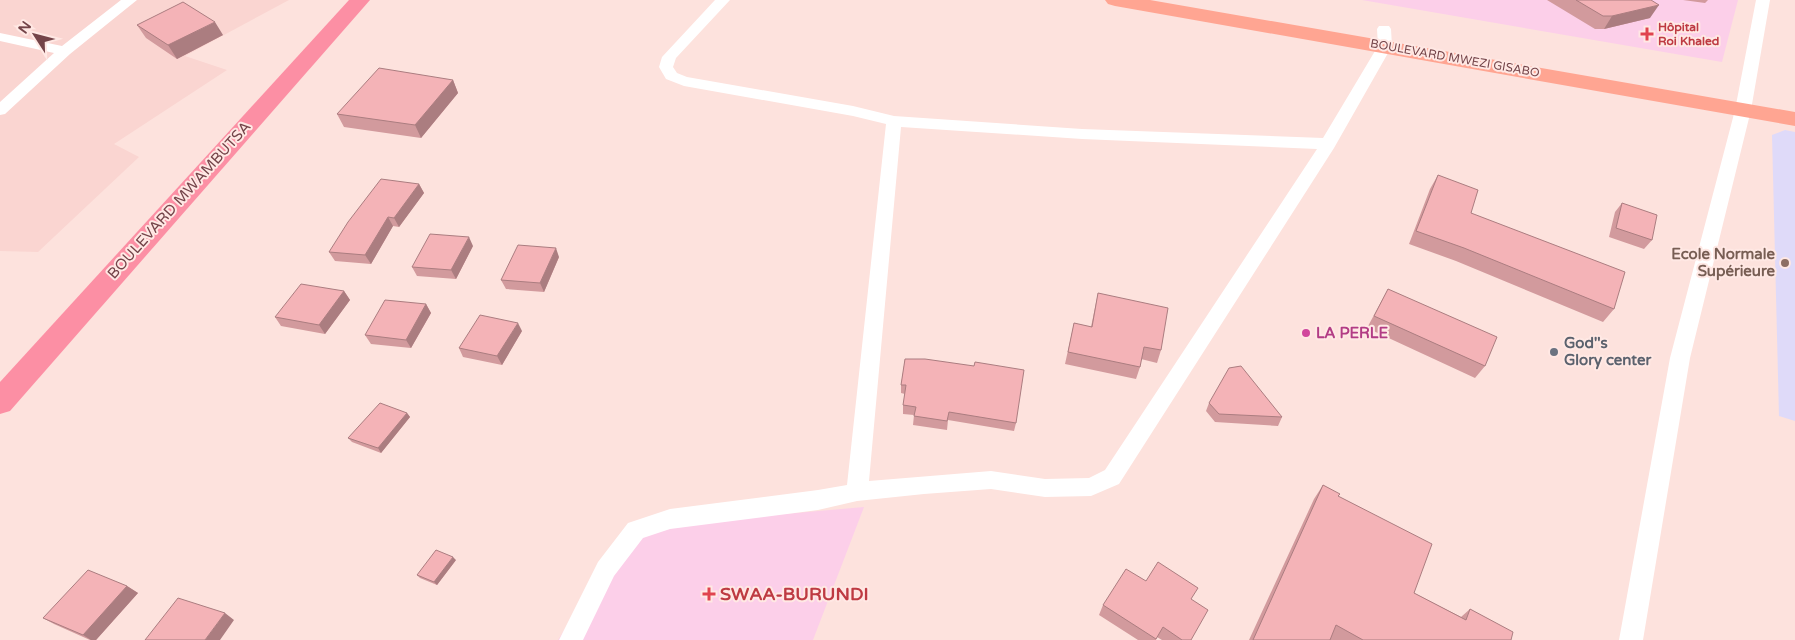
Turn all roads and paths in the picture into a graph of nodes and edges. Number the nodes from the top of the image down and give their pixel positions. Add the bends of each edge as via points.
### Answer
1 (130, 0) edge
2 (360, 0) edge
3 (723, 0) edge
4 (1115, 0) edge
5 (1215, 0) edge
6 (1764, 0) edge
7 (0, 37) edge
8 (1385, 37) junction
9 (65, 51) junction
10 (1745, 102) junction
11 (1795, 102) edge
12 (0, 110) edge
13 (1795, 119) edge
14 (894, 121) junction
15 (1328, 144) junction
16 (0, 402) edge
17 (857, 492) junction
18 (572, 640) edge
19 (1632, 640) edge

1 - 9 street
2 - 16 highway, BOULEVARD MWAMBUTSA
3 - 14 street via 669,57 666,67 671,76
4 - 8 main road, BOULEVARD MWEZI GISABO
5 - 8 main road, BOULEVARD MWEZI GISABO
6 - 10 street
7 - 9 street
8 - 10 main road, BOULEVARD MWEZI GISABO
8 - 15 street
9 - 12 street
10 - 11 main road, BOULEVARD MWEZI GISABO
10 - 13 main road, BOULEVARD MWEZI GISABO
10 - 19 street via 1680,358
14 - 15 street via 1082,134
14 - 17 street
15 - 17 street via 1112,477 1091,487 1045,488 991,480
17 - 18 street via 670,519 636,530 598,582

